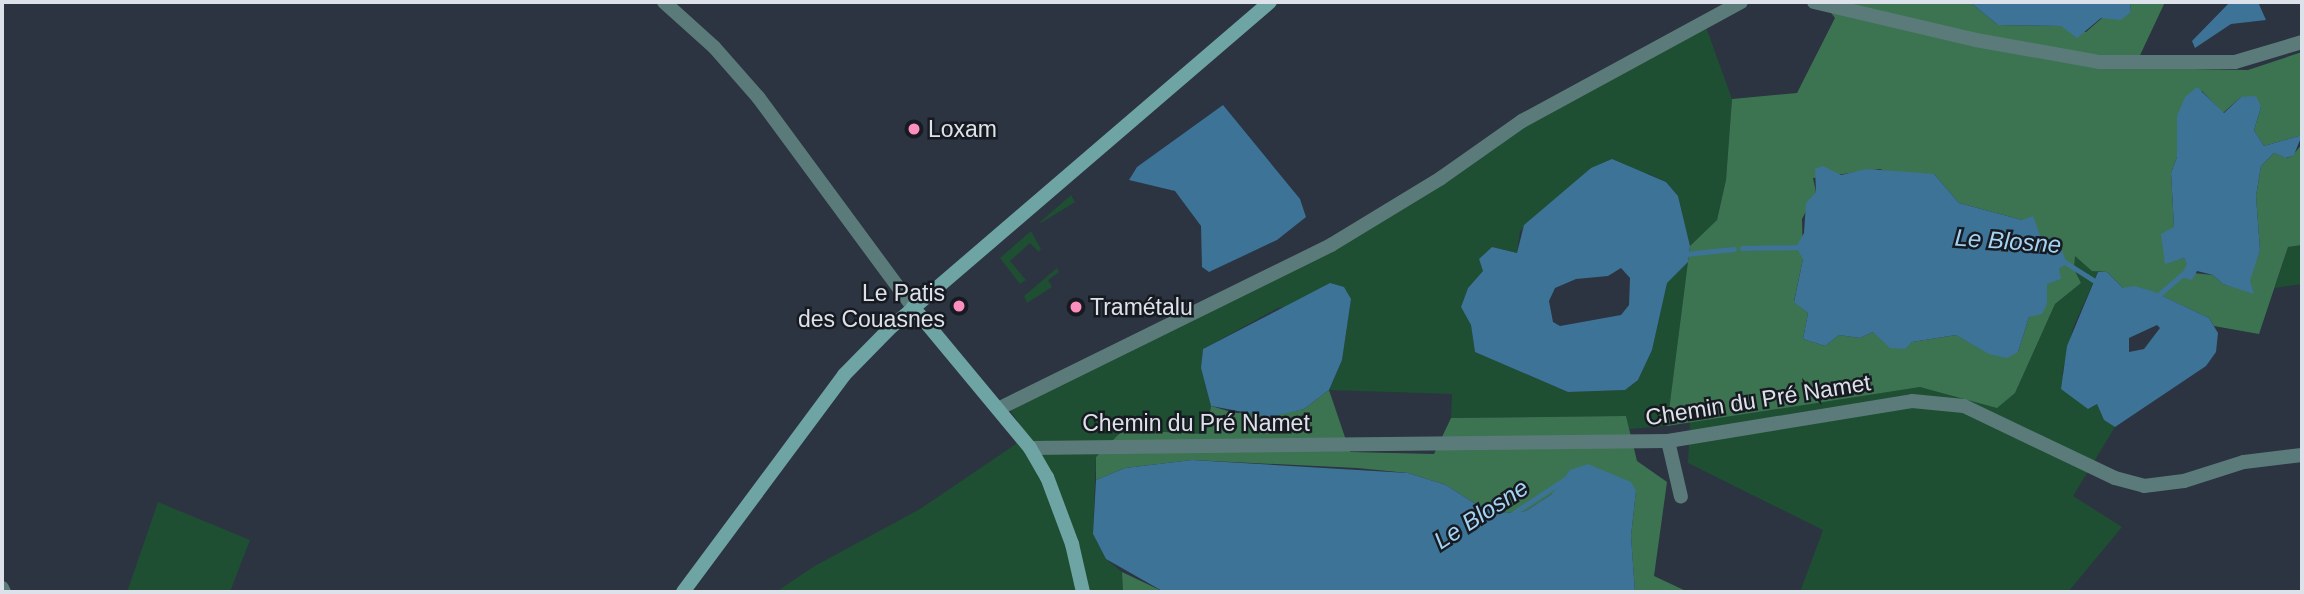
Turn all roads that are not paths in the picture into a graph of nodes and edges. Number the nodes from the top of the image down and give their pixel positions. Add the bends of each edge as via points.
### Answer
1 (664, 2) edge
2 (1270, 2) edge
3 (1814, 2) edge
4 (1737, 4) edge
5 (2302, 42) edge
6 (913, 307) junction
7 (1000, 408) junction
8 (1668, 441) junction
9 (1030, 448) junction
10 (2302, 455) edge
11 (1681, 497) dead end
12 (683, 592) edge
13 (1083, 592) edge

1 - 6 street via 714,47 758,97
2 - 6 main road
3 - 5 street via 1976,40 2100,62 2235,62
4 - 7 street via 1521,121 1441,178 1331,245
6 - 7 main road
6 - 12 main road via 844,375
7 - 9 main road
8 - 9 street, Chemin du Pré Namet
8 - 10 street, Chemin du Pré Namet via 1883,403 1939,401 1987,415 2115,478 2144,486 2184,481 2244,462
8 - 11 street
9 - 13 main road via 1072,544

